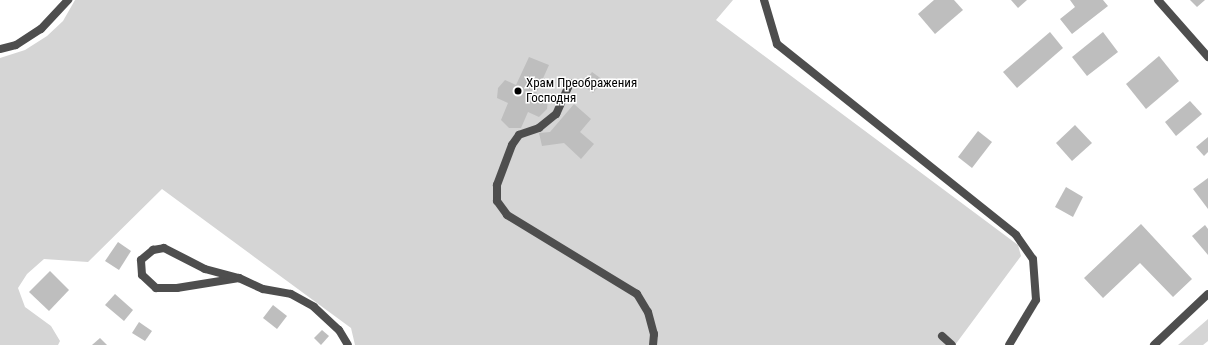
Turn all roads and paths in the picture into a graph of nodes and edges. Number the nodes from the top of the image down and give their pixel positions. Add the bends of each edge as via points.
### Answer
1 (68, 0) edge
2 (764, 0) edge
3 (1158, 0) edge
4 (0, 49) edge
5 (1208, 57) edge
6 (570, 84) dead end
7 (239, 278) junction
8 (1208, 294) edge
9 (942, 336) dead end
10 (348, 345) edge
11 (653, 345) edge
12 (952, 345) edge
13 (1009, 345) edge
14 (1154, 345) edge

1 - 4 street via 41,29 16,45
2 - 13 street via 778,44 1016,235 1033,259 1036,300
3 - 5 street
6 - 11 street via 556,114 539,128 519,135 512,145 497,185 497,201 507,214 637,294 648,312 654,334
7 - 7 street via 205,269 164,248 153,250 141,260 142,275 156,288 177,288
7 - 10 street via 263,289 291,294 314,307 339,330
8 - 14 street
9 - 12 street

